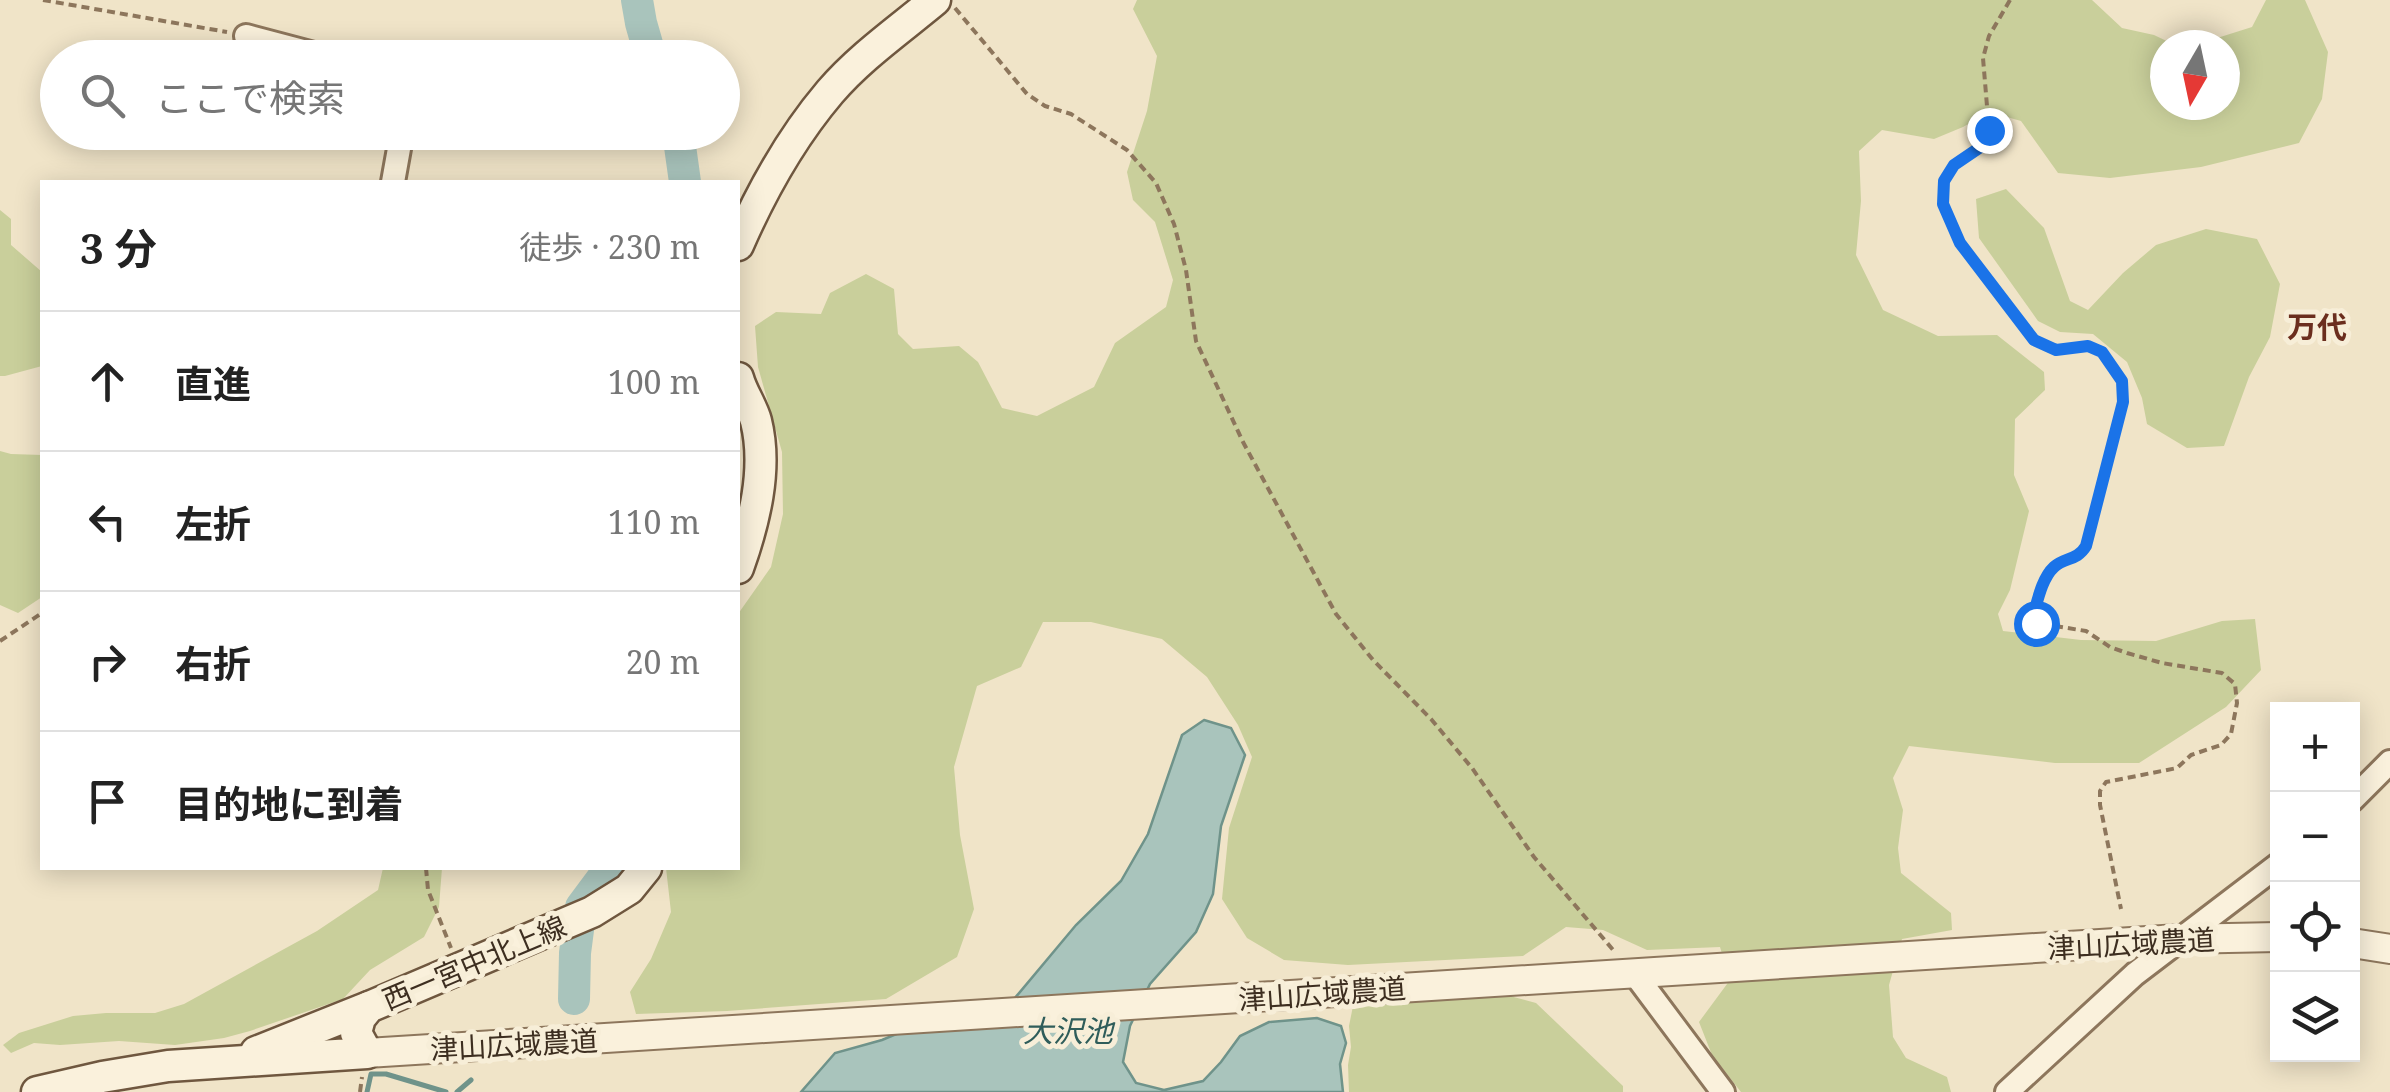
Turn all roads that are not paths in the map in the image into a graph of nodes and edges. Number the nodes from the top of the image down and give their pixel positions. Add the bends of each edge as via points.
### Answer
1 (934, 0) edge
2 (246, 36) road end
3 (261, 40) edge
4 (399, 150) edge
5 (393, 180) edge
6 (740, 241) edge
7 (740, 383) edge
8 (740, 561) edge
9 (2390, 762) edge
10 (2360, 792) edge
11 (644, 870) edge
12 (2270, 871) edge
13 (2232, 900) junction
14 (2239, 937) junction
15 (2270, 937) edge
16 (2179, 939) junction
17 (2118, 943) junction
18 (2360, 944) edge
19 (2390, 949) edge
20 (1634, 974) junction
21 (2135, 974) junction
22 (370, 1007) junction
23 (367, 1053) junction
24 (235, 1062) junction
25 (37, 1092) edge
26 (1724, 1092) edge
27 (2007, 1092) edge

1 - 6 main road via 830,92 782,157
2 - 3 street
4 - 5 street
7 - 8 main road via 760,443 754,514
9 - 10 street
11 - 22 main road, 西一宮中北上線 via 629,889 582,916
12 - 13 street
13 - 14 street via 2226,920
13 - 16 street
14 - 15 street, 津山広域農道
14 - 16 street, 津山広域農道
16 - 17 street, 津山広域農道
16 - 21 street
17 - 20 street, 津山広域農道
17 - 21 street via 2132,954
18 - 19 street
20 - 23 street, 津山広域農道
20 - 26 street
21 - 27 street
22 - 23 main road, 西一宮中北上線 via 356,1033
22 - 24 main road
23 - 24 main road
24 - 25 main road via 152,1069

